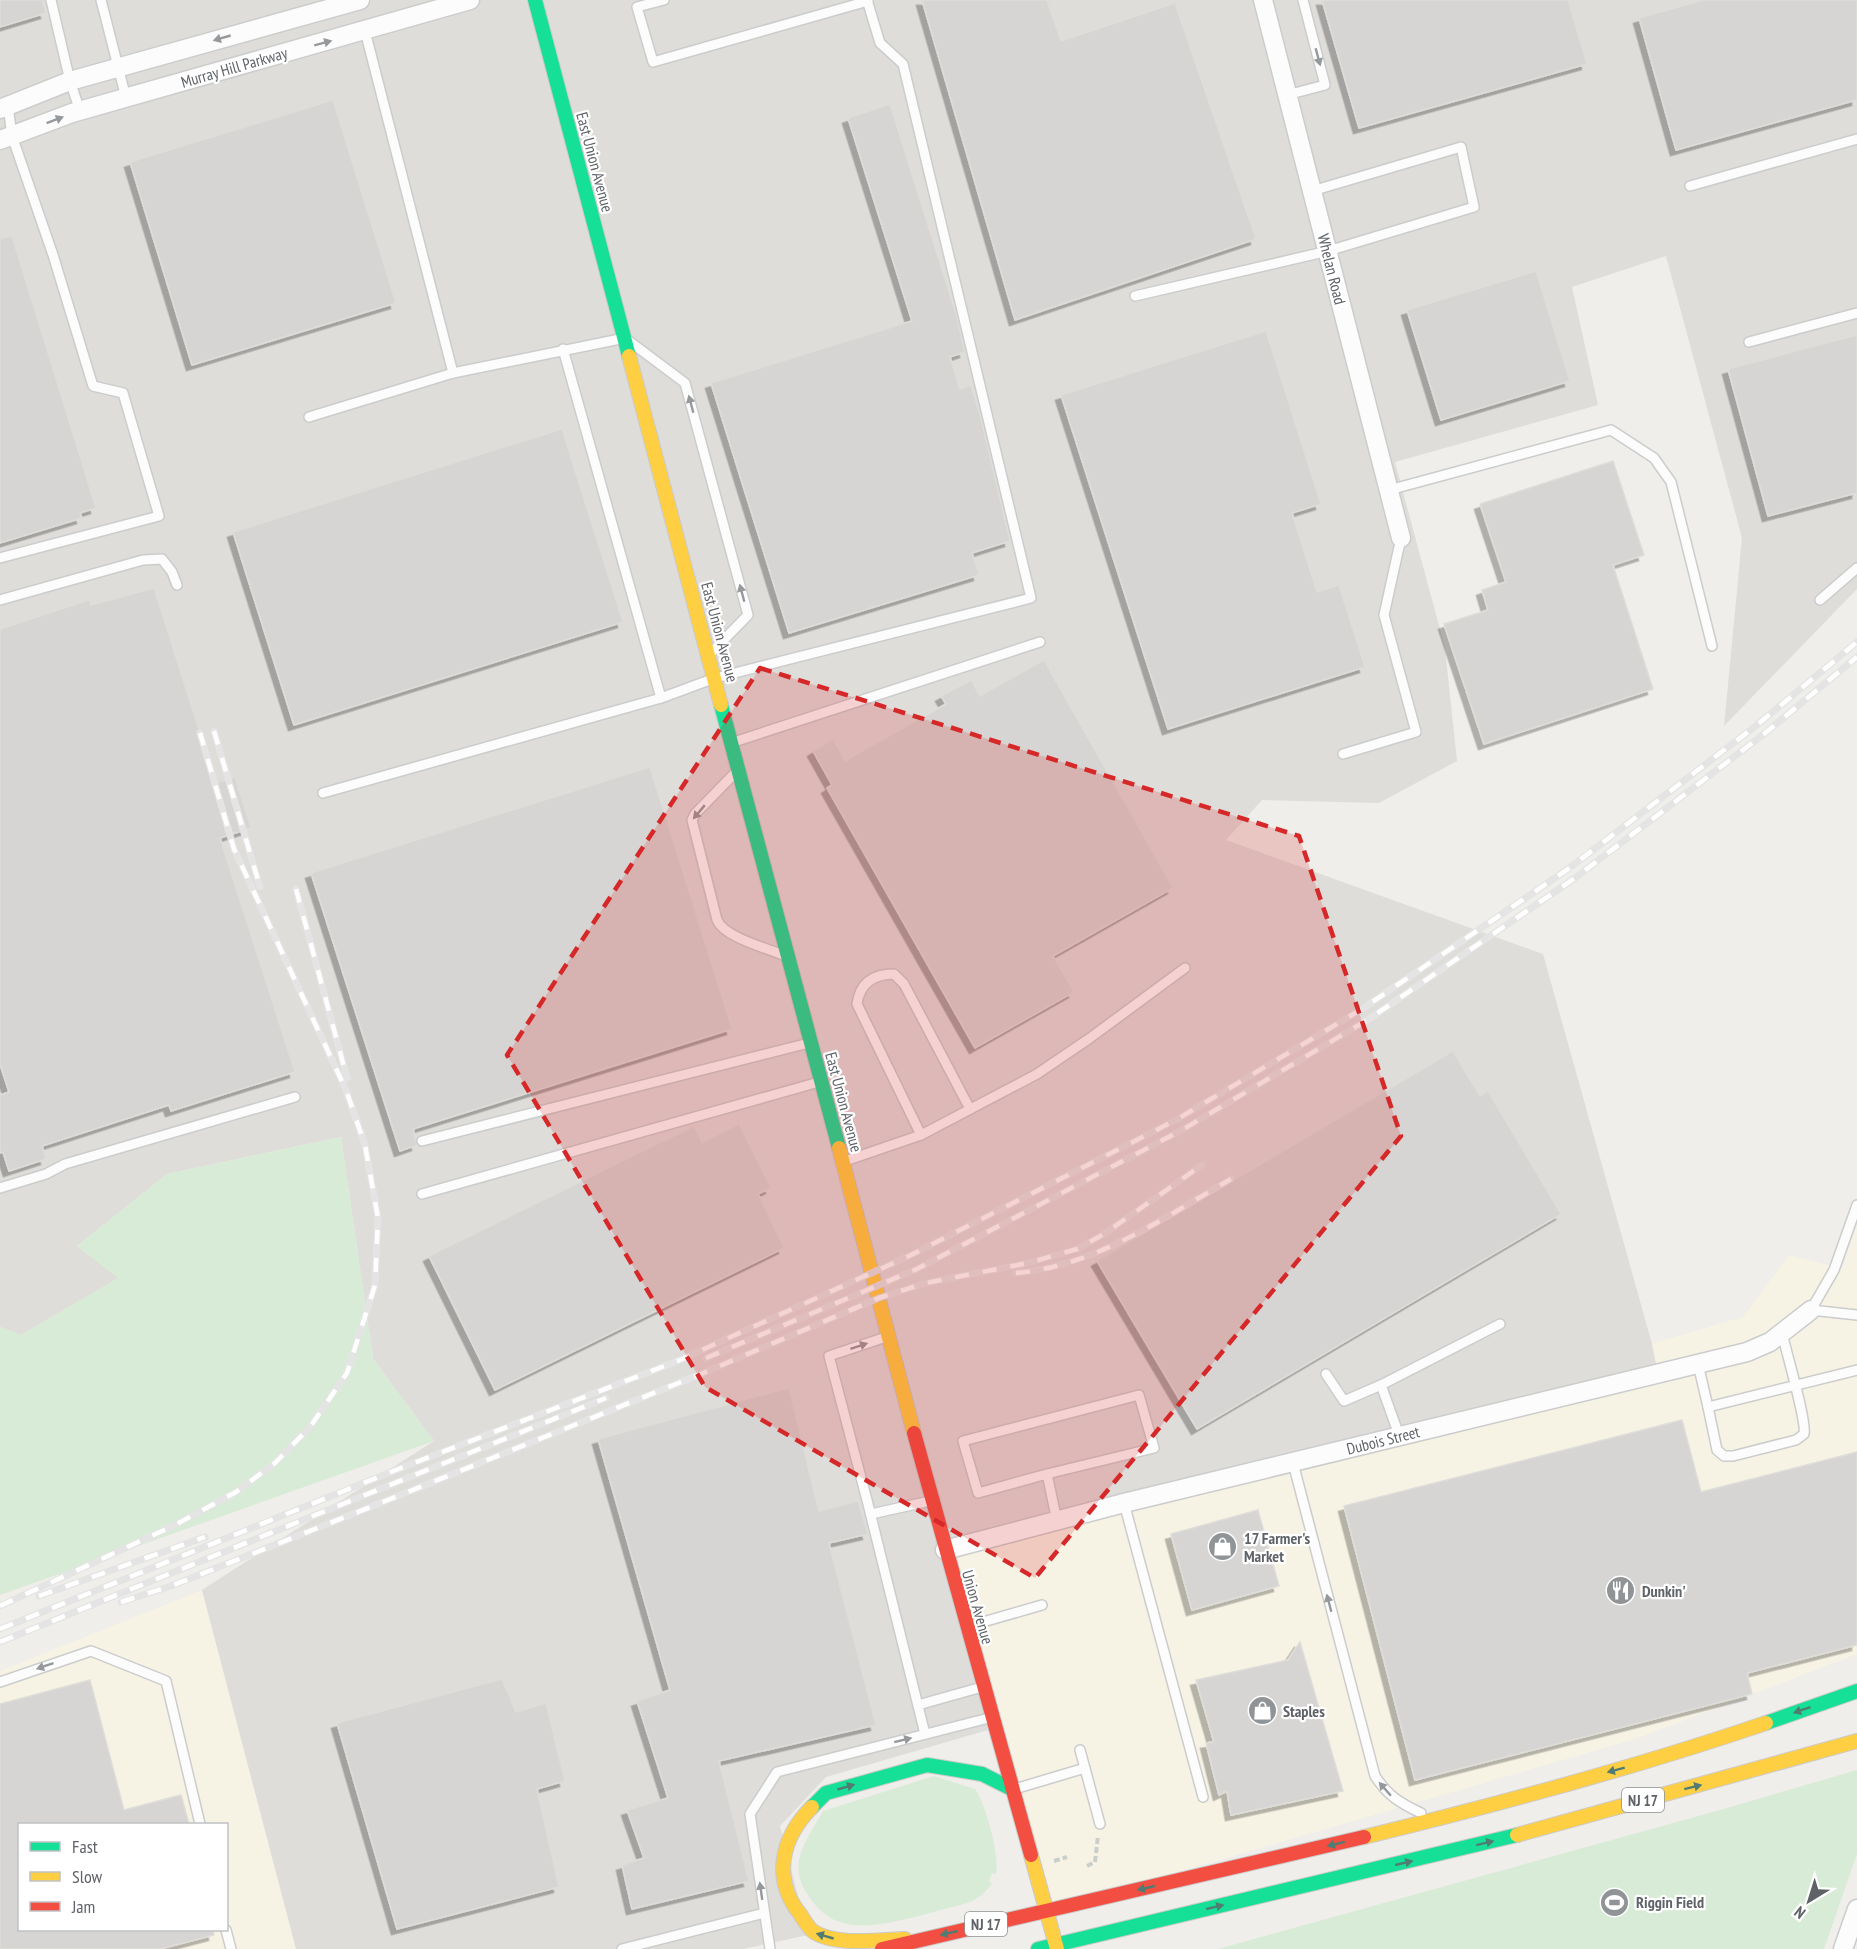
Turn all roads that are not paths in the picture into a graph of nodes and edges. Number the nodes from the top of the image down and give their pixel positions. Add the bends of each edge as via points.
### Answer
1 (51, 0) edge
2 (101, 0) edge
3 (360, 0) edge
4 (471, 0) edge
5 (535, 0) edge
6 (664, 0) edge
7 (1263, 0) edge
8 (1303, 0) edge
9 (868, 1) edge
10 (260, 28) junction
11 (365, 31) junction
12 (268, 58) junction
13 (119, 68) junction
14 (70, 81) junction
15 (1287, 95) junction
16 (126, 98) junction
17 (4, 107) edge
18 (80, 111) junction
19 (6, 138) edge
20 (1857, 139) edge
21 (1690, 186) dead end
22 (1312, 190) junction
23 (1328, 251) junction
24 (1135, 296) dead end
25 (1857, 313) edge
26 (625, 338) junction
27 (1749, 342) dead end
28 (563, 349) junction
29 (453, 373) junction
30 (309, 417) dead end
31 (1389, 490) junction
32 (1401, 538) joint
33 (0, 558) edge
34 (1857, 568) edge
35 (177, 585) dead end
36 (0, 600) edge
37 (1820, 600) dead end
38 (1040, 642) dead end
39 (1712, 646) dead end
40 (709, 656) junction
41 (715, 678) junction
42 (661, 698) junction
43 (732, 742) junction
44 (1343, 754) dead end
45 (739, 769) junction
46 (323, 793) dead end
47 (789, 957) junction
48 (1185, 968) dead end
49 (811, 1043) junction
50 (822, 1082) junction
51 (295, 1097) dead end
52 (970, 1109) junction
53 (921, 1135) junction
54 (422, 1141) dead end
55 (843, 1162) junction
56 (0, 1188) edge
57 (422, 1194) dead end
58 (1857, 1205) edge
59 (873, 1273) joint
60 (1811, 1310) junction
61 (1857, 1315) edge
62 (1500, 1324) dead end
63 (1782, 1333) junction
64 (889, 1336) junction
65 (1698, 1364) junction
66 (1857, 1370) edge
67 (1326, 1374) dead end
68 (1381, 1385) junction
69 (1795, 1387) junction
70 (1708, 1407) junction
71 (1399, 1436) junction
72 (1293, 1463) junction
73 (1047, 1474) junction
74 (932, 1501) junction
75 (1124, 1503) junction
76 (871, 1514) junction
77 (1057, 1521) junction
78 (945, 1550) junction
79 (1042, 1605) dead end
80 (966, 1627) junction
81 (0, 1682) edge
82 (983, 1687) junction
83 (1857, 1691) edge
84 (918, 1705) junction
85 (992, 1718) junction
86 (925, 1734) junction
87 (1857, 1741) edge
88 (1080, 1749) dead end
89 (1085, 1768) junction
90 (1012, 1789) junction
91 (1203, 1797) dead end
92 (1434, 1819) junction
93 (201, 1823) edge
94 (1100, 1824) road end
95 (1857, 1909) edge
96 (1047, 1910) junction
97 (764, 1913) junction
98 (226, 1931) edge
99 (663, 1938) junction
100 (925, 1939) junction
101 (1056, 1947) edge
102 (231, 1949) edge
103 (622, 1949) edge
104 (666, 1949) edge
105 (771, 1949) edge
106 (882, 1949) edge
107 (1038, 1949) edge
108 (1843, 1949) edge

1 - 14 lane
2 - 13 lane
3 - 10 street, Murray Hill Parkway
4 - 11 street, Murray Hill Parkway
5 - 26 main road, East Union Avenue
6 - 9 lane via 637,7 653,62
7 - 15 street, Whelan Road
8 -> 15 lane via 1325,85
9 - 41 lane via 880,43 903,64 1030,598
10 - 12 street
10 -> 13 street, Murray Hill Parkway
12 -> 11 street, Murray Hill Parkway
11 - 29 lane
12 - 16 street, Murray Hill Parkway
13 - 14 street, Murray Hill Parkway
13 - 16 lane
14 - 17 street, Murray Hill Parkway
14 - 18 lane
15 - 22 street, Whelan Road
16 - 18 street, Murray Hill Parkway
17 - 19 lane
19 -> 18 street, Murray Hill Parkway
19 - 33 lane via 53,255 93,386 123,393 159,516
20 - 21 lane
22 - 23 street, Whelan Road
22 - 23 lane via 1461,147 1474,207
23 - 24 lane
23 - 31 street, Whelan Road
25 - 27 lane
26 - 28 lane
26 - 40 main road, East Union Avenue
40 -> 26 lane via 748,615 686,383
28 - 29 lane
28 - 42 lane
29 - 30 lane
31 - 32 street, Whelan Road
31 - 39 lane via 1611,430 1654,458 1671,482
32 - 44 lane via 1384,615 1416,732
34 - 37 lane
35 - 36 lane via 162,559 143,560
38 - 43 lane
40 - 41 main road, East Union Avenue
41 - 42 lane
41 - 43 main road, East Union Avenue
42 - 46 lane
43 - 45 main road, East Union Avenue
45 - 47 main road, East Union Avenue
45 -> 47 lane via 692,820 717,920 727,932
47 - 49 main road, East Union Avenue
48 - 52 lane via 1037,1074
49 - 50 main road, East Union Avenue
49 - 54 lane
50 - 55 main road, East Union Avenue
50 - 57 lane
51 - 56 lane via 65,1164
52 - 53 lane
52 - 53 lane via 904,984 894,974 865,983 857,1004
53 - 55 lane
55 - 59 main road, East Union Avenue
58 - 60 lane via 1834,1270
59 - 64 main road, Union Avenue
60 - 61 lane
60 - 63 street, Dubois Street
62 - 68 lane
63 - 65 street, Dubois Street via 1759,1348
63 - 69 lane
64 - 74 main road, Union Avenue
76 -> 64 lane via 829,1356
65 - 70 lane
65 - 71 street, Dubois Street
66 - 69 lane
67 - 68 lane via 1344,1401
68 - 71 lane
69 - 70 lane
69 - 70 lane via 1804,1434 1796,1440 1733,1456 1724,1456 1717,1450
71 - 72 street, Dubois Street
72 - 75 street, Dubois Street
92 -> 72 lane via 1398,1803 1375,1776
73 - 73 lane via 978,1493 963,1441 1139,1395 1154,1448
73 - 77 lane
74 - 76 lane
74 - 78 main road, Union Avenue
75 - 77 street, Dubois Street
75 - 91 lane
76 - 84 lane
77 - 78 street, Dubois Street
78 - 80 main road, Union Avenue
79 - 80 lane
80 - 82 main road, Union Avenue
93 -> 81 lane via 166,1681 91,1651
82 - 84 lane
82 - 85 main road, Union Avenue
83 -> 92 main road, NJ 17 via 1641,1763
84 - 86 lane
85 - 86 lane
85 - 90 main road, Union Avenue
97 -> 86 lane via 750,1814 777,1772
101 -> 87 main road, NJ 17 via 1523,1834
88 - 89 lane
89 - 90 lane
89 - 94 lane
90 - 96 main road, Union Avenue
100 -> 90 main road via 841,1941 814,1932 795,1909 784,1885 782,1869 787,1846 801,1818 826,1793 927,1765 982,1774
92 -> 96 main road, NJ 17
95 - 108 street
96 -> 100 main road, NJ 17
96 - 101 main road, Union Avenue
97 - 99 lane
97 - 105 lane
98 - 102 lane
99 - 103 lane
99 - 104 lane
100 - 106 main road, NJ 17
101 - 107 main road, NJ 17

